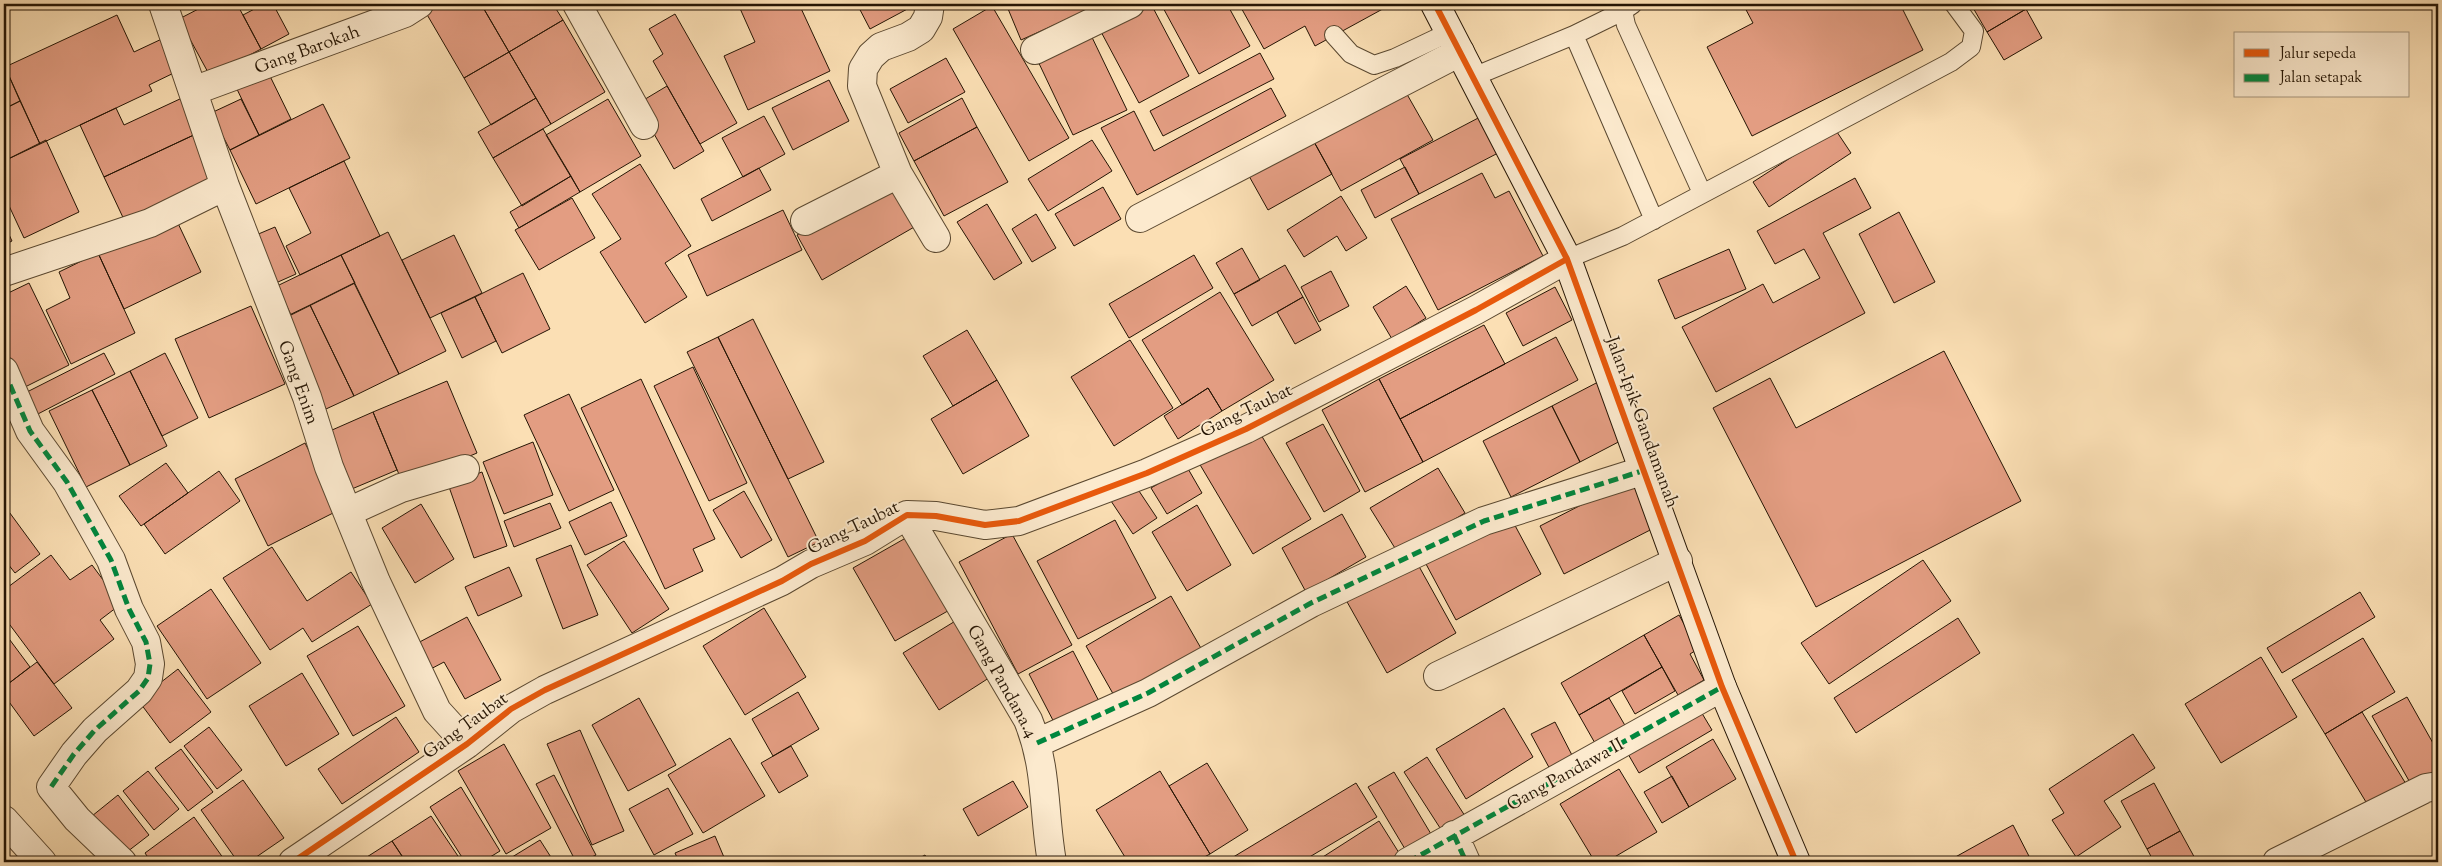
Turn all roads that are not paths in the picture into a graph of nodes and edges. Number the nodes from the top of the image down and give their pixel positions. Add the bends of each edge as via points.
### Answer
1 (162, 4) edge
2 (419, 4) edge
3 (577, 4) edge
4 (930, 4) edge
5 (1130, 4) edge
6 (1435, 4) edge
7 (1954, 4) edge
8 (1628, 8) edge
9 (1334, 35) dead end
10 (1574, 35) junction
11 (1455, 42) junction
12 (1035, 50) dead end
13 (1473, 77) junction
14 (194, 91) junction
15 (644, 126) dead end
16 (898, 174) junction
17 (226, 186) junction
18 (1702, 193) junction
19 (1140, 218) dead end
20 (1654, 220) junction
21 (806, 221) dead end
22 (936, 238) dead end
23 (1567, 259) junction
24 (4, 272) edge
25 (4, 371) edge
26 (465, 469) dead end
27 (1645, 470) junction
28 (348, 512) junction
29 (907, 515) junction
30 (1678, 562) junction
31 (1438, 676) dead end
32 (1722, 687) junction
33 (1038, 743) junction
34 (467, 744) junction
35 (2438, 786) edge
36 (4, 820) edge
37 (1454, 835) junction
38 (42, 862) edge
39 (122, 862) edge
40 (293, 862) edge
41 (1052, 862) edge
42 (1408, 862) edge
43 (1466, 862) edge
44 (1796, 862) edge
45 (2277, 862) edge

1 - 14 street, Gang Enim
2 - 14 street, Gang Barokah via 406,13
3 - 15 street
4 - 16 street via 928,17 920,29 882,48 871,56 863,69 862,86
5 - 12 street
6 - 11 street, Jalan Ipik Gandamanah
7 - 18 lane via 1974,31 1971,47 1952,62
8 - 10 lane
8 - 18 lane via 1626,25
9 - 11 lane via 1351,54 1374,65
10 - 13 lane
10 - 20 lane
11 - 13 street, Jalan Ipik Gandamanah
11 - 19 street
13 - 23 street, Jalan Ipik Gandamanah
14 - 17 street, Gang Enim
16 - 21 street
16 - 22 street
17 - 24 street via 150,223
17 - 28 street, Gang Enim via 307,397 328,467
18 - 20 lane
20 - 23 lane
23 - 27 street, Jalan Ipik Gandamanah
23 - 29 street, Gang Taubat via 1476,310 1255,424 1147,473 1019,521 985,525 936,516
25 - 39 street via 30,432 67,482 111,560 128,609 146,642 150,664 148,678 139,691 95,730 51,787 77,819
26 - 28 street via 401,488
27 - 30 street, Jalan Ipik Gandamanah
27 - 33 street via 1484,521 1311,603 1148,693
28 - 34 street, Gang Enim via 376,582 437,712
29 - 33 street, Gang Pandana.4 via 1028,720
29 - 34 street, Gang Taubat via 864,541 811,564 782,581 545,690 511,709
30 - 31 street
30 - 32 street, Jalan Ipik Gandamanah
32 - 37 street, Gang Pandawa II
32 - 44 street, Jalan Ipik Gandamanah
33 - 41 street, Gang Pandana.4
34 - 40 street, Gang Taubat
35 - 45 street via 2426,788
36 - 38 street
37 - 42 street, Gang Pandawa II
37 - 43 street

